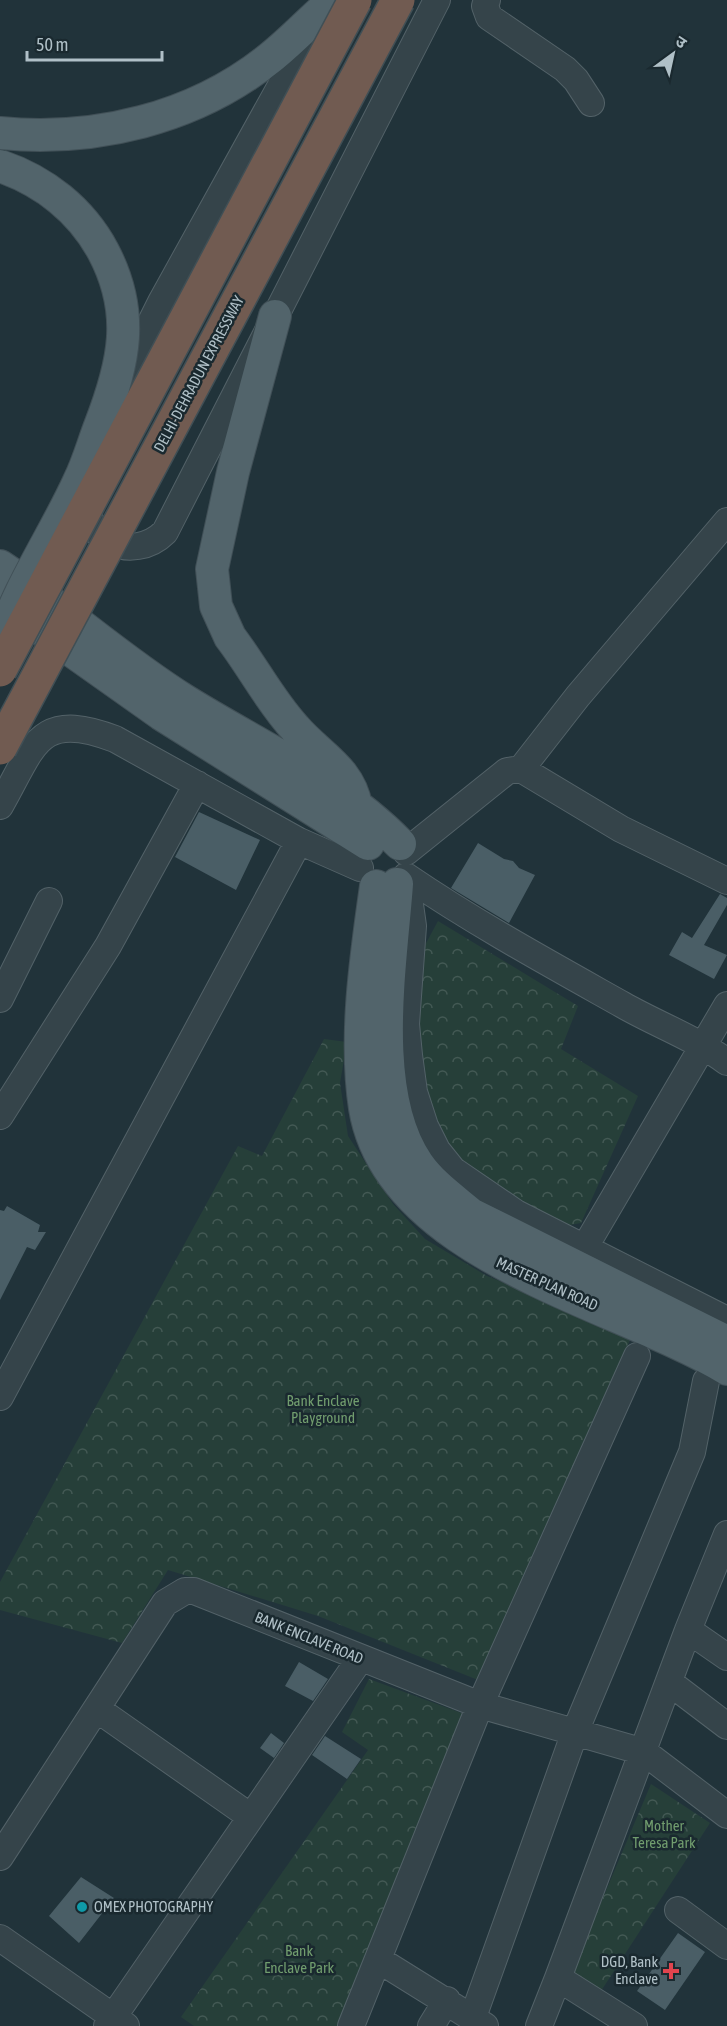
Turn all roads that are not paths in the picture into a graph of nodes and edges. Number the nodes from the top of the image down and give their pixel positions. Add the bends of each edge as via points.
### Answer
1 (355, 0) edge
2 (398, 0) edge
3 (437, 0) edge
4 (487, 0) edge
5 (326, 4) edge
6 (591, 103) dead end
7 (0, 133) edge
8 (0, 166) edge
9 (275, 316) junction
10 (727, 520) edge
11 (1, 567) edge
12 (0, 600) edge
13 (0, 645) edge
14 (0, 670) edge
15 (0, 703) edge
16 (0, 735) edge
17 (39, 742) junction
18 (0, 748) edge
19 (521, 769) junction
20 (197, 784) junction
21 (0, 806) edge
22 (356, 806) junction
23 (299, 841) junction
24 (388, 865) junction
25 (727, 881) edge
26 (49, 901) dead end
27 (0, 999) edge
28 (727, 1005) edge
29 (704, 1045) junction
30 (727, 1062) edge
31 (0, 1116) edge
32 (585, 1247) junction
33 (632, 1282) junction
34 (727, 1320) edge
35 (727, 1342) edge
36 (637, 1356) dead end
37 (716, 1375) edge
38 (0, 1397) edge
39 (727, 1534) edge
40 (688, 1630) junction
41 (727, 1657) edge
42 (360, 1659) junction
43 (669, 1682) junction
44 (480, 1705) junction
45 (97, 1709) junction
46 (727, 1726) edge
47 (575, 1732) junction
48 (644, 1752) junction
49 (727, 1815) edge
50 (251, 1817) junction
51 (0, 1857) edge
52 (678, 1910) dead end
53 (0, 1938) edge
54 (727, 1946) edge
55 (379, 1960) junction
56 (558, 1978) junction
57 (447, 2000) junction
58 (479, 2021) edge
59 (115, 2023) edge
60 (351, 2026) edge
61 (431, 2026) edge
62 (539, 2026) edge
63 (634, 2026) edge

1 - 14 highway, bridge
2 - 18 highway, DELHI-DEHRADUN EXPRESSWAY, bridge
3 - 9 street
4 - 6 street via 489,16 565,69
5 - 7 main road via 270,58 201,100 136,124 79,134
5 - 9 street via 161,302 102,420 88,507 93,525 106,539 133,548 151,543 165,532
8 - 13 main road, bridge via 40,184 87,225 116,280 124,341 117,382 80,480 8,620
9 - 22 main road via 233,472 212,569 214,594 231,638 294,728 344,773
10 - 19 street
11 - 22 main road via 182,699
12 - 24 main road via 161,714
15 - 17 street
16 - 17 street
17 - 20 street via 57,728 89,729
17 - 21 street
19 - 24 street via 507,771
19 - 25 street via 621,829
20 - 23 street
20 - 31 street via 108,946
22 - 24 main road via 382,825
23 - 24 street
23 - 38 street
24 - 29 street via 440,900 625,1007
24 - 32 street via 413,926 406,1024 414,1092 437,1150 453,1170 516,1213
24 - 33 main road via 387,1024 391,1098 400,1131 417,1163 438,1188 471,1214
24 - 37 main road, MASTER PLAN ROAD via 363,1007 364,1099 375,1139 405,1191 432,1216 493,1260 648,1329
26 - 27 street
28 - 29 street
29 - 30 street
29 - 32 street
32 - 33 street
33 - 34 street
33 - 35 main road
36 - 44 street
37 - 47 street via 692,1452
39 - 40 street
40 - 41 street
40 - 43 street
42 - 44 street, BANK ENCLAVE ROAD
42 - 45 street, BANK ENCLAVE ROAD via 194,1591 185,1591 165,1603
42 - 50 street
43 - 46 street
43 - 48 street
44 - 47 street, BANK ENCLAVE ROAD
44 - 55 street
45 - 50 street
45 - 51 street, BANK ENCLAVE ROAD
47 - 48 street, BANK ENCLAVE ROAD
47 - 58 street
48 - 49 street, BANK ENCLAVE ROAD
48 - 56 street
50 - 59 street
52 - 54 street
53 - 59 street
55 - 57 street
55 - 60 street
56 - 62 street
56 - 63 street
57 - 58 street
57 - 61 street

